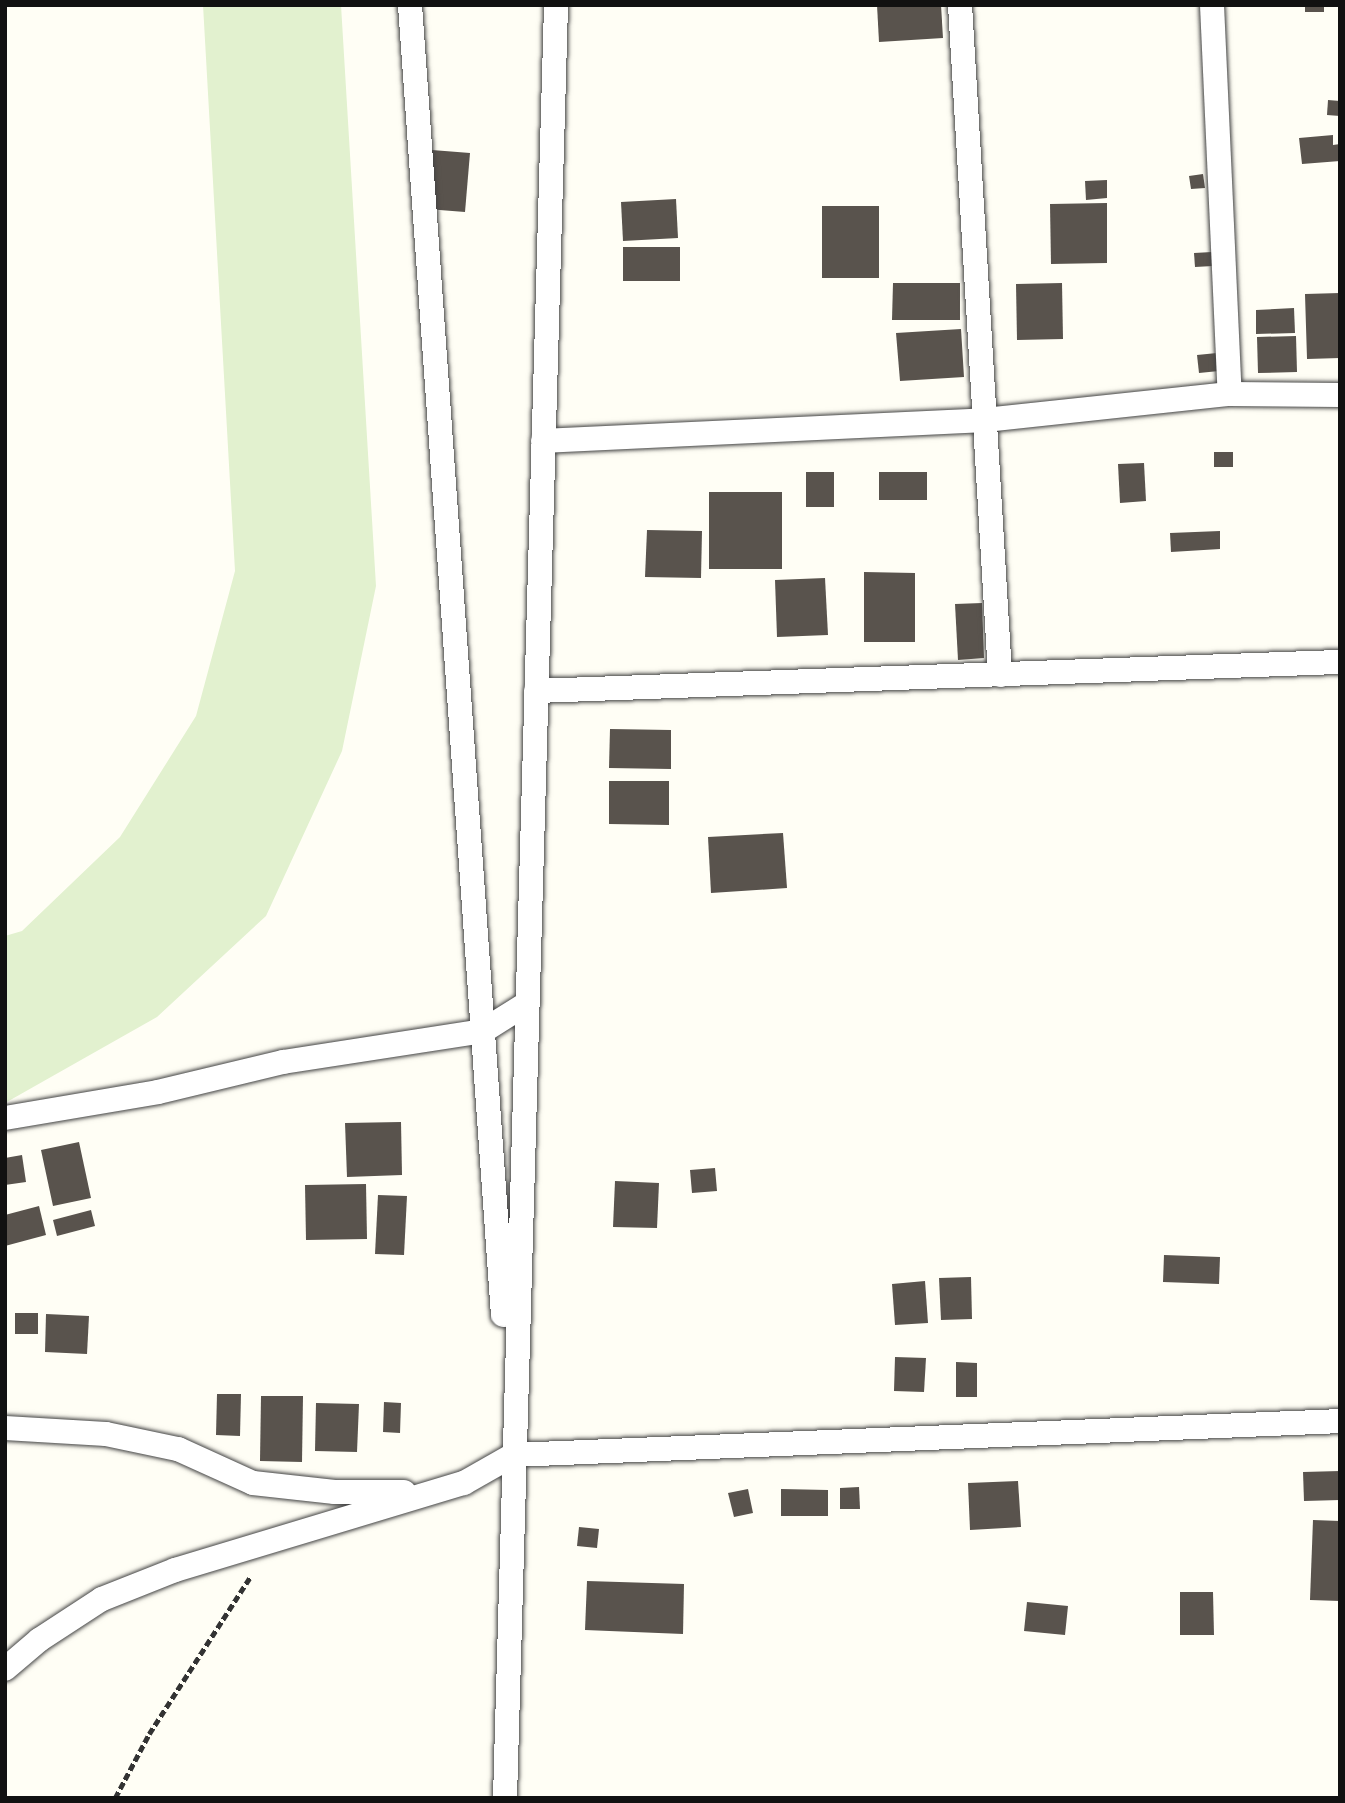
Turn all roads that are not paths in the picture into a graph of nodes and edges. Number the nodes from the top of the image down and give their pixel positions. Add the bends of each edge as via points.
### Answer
1 (410, 5) edge
2 (556, 5) edge
3 (960, 5) edge
4 (1212, 5) edge
5 (1230, 394) junction
6 (1340, 395) edge
7 (985, 421) junction
8 (543, 441) junction
9 (1340, 662) edge
10 (1000, 675) junction
11 (536, 691) junction
12 (526, 1004) junction
13 (483, 1031) junction
14 (5, 1118) edge
15 (1340, 1422) edge
16 (5, 1428) edge
17 (513, 1455) junction
18 (428, 1492) junction
19 (5, 1669) edge
20 (505, 1798) edge

1 - 13 street
2 - 8 street
3 - 7 street
4 - 5 street
5 - 6 street
5 - 7 street
7 - 8 street
7 - 10 street
8 - 11 street
9 - 10 street
10 - 11 street
11 - 12 street
12 - 13 street
12 - 17 street
13 - 14 street via 283,1062 158,1092
13 - 17 street
15 - 17 street
16 - 18 street via 106,1434 178,1449 254,1483 335,1492
17 - 18 street via 464,1483
17 - 20 street
18 - 19 street via 175,1570 102,1599 39,1640

